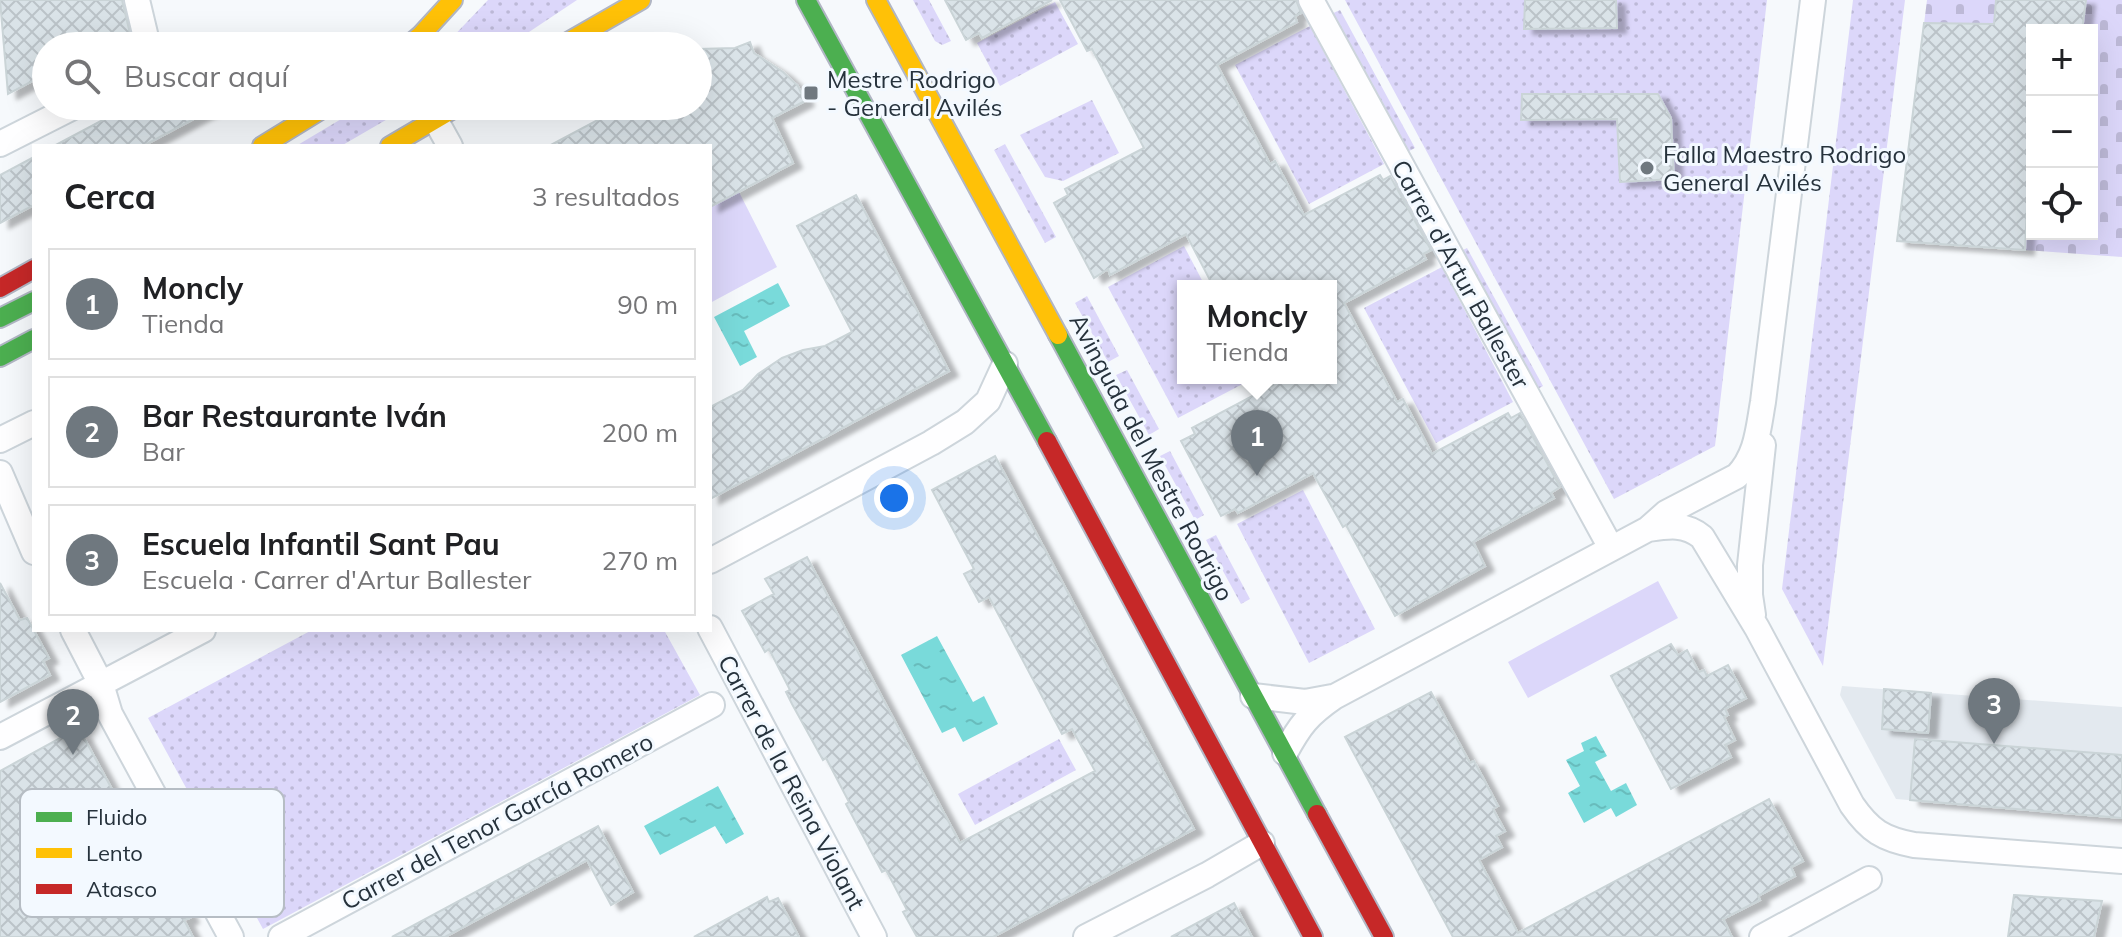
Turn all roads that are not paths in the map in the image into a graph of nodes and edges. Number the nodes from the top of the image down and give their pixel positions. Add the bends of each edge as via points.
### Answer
1 (137, 0) edge
2 (453, 0) edge
3 (641, 0) edge
4 (806, 0) edge
5 (876, 0) edge
6 (1311, 0) edge
7 (1813, 0) edge
8 (145, 32) edge
9 (424, 32) edge
10 (585, 32) edge
11 (47, 120) edge
12 (304, 120) edge
13 (433, 120) edge
14 (436, 120) edge
15 (0, 144) edge
16 (265, 144) edge
17 (393, 144) edge
18 (449, 144) edge
19 (32, 270) edge
20 (0, 288) edge
21 (32, 302) edge
22 (0, 318) edge
23 (32, 340) edge
24 (0, 357) edge
25 (1005, 364) junction
26 (1763, 402) junction
27 (32, 424) edge
28 (0, 440) edge
29 (0, 473) edge
30 (0, 503) edge
31 (1648, 529) junction
32 (32, 547) edge
33 (1611, 548) junction
34 (712, 560) edge
35 (1757, 628) junction
36 (74, 632) edge
37 (199, 632) edge
38 (712, 632) edge
39 (101, 684) junction
40 (1253, 696) junction
41 (1334, 697) junction
42 (712, 705) dead end
43 (0, 737) edge
44 (1285, 753) junction
45 (151, 789) edge
46 (1262, 843) junction
47 (2122, 861) edge
48 (1869, 879) dead end
49 (220, 917) edge
50 (231, 937) edge
51 (281, 937) edge
52 (874, 937) edge
53 (1086, 937) edge
54 (1313, 937) edge
55 (1384, 937) edge
56 (1762, 937) edge

1 - 8 street
2 - 9 main road
3 - 10 main road
4 - 25 main road
5 - 40 main road, Avinguda del Mestre Rodrigo
6 - 33 street, Carrer d'Artur Ballester
7 - 26 street
11 - 15 street
12 - 16 main road
13 - 17 main road
14 - 18 street
19 - 20 main road
21 - 22 main road
23 - 24 main road
25 - 34 street via 988,401 965,422
25 - 46 main road
26 - 31 street via 1753,454 1737,476 1666,513
26 - 35 street via 1749,582
27 - 28 street
29 - 32 street
30 - 32 street
31 - 33 street
31 - 35 street via 1672,525 1702,537
33 - 41 street
35 - 47 street via 1852,805 1876,832 1914,845
36 - 39 street
37 - 39 street
38 - 52 street, Carrer de la Reina Violant
39 - 43 street
39 - 45 street via 110,714
40 - 41 street via 1305,702
40 - 44 main road, Avinguda del Mestre Rodrigo
41 - 44 street via 1300,726
42 - 51 street, Carrer del Tenor García Romero
44 - 55 main road, Avinguda del Mestre Rodrigo
46 - 53 street
46 - 54 main road
48 - 56 street
49 - 50 street

